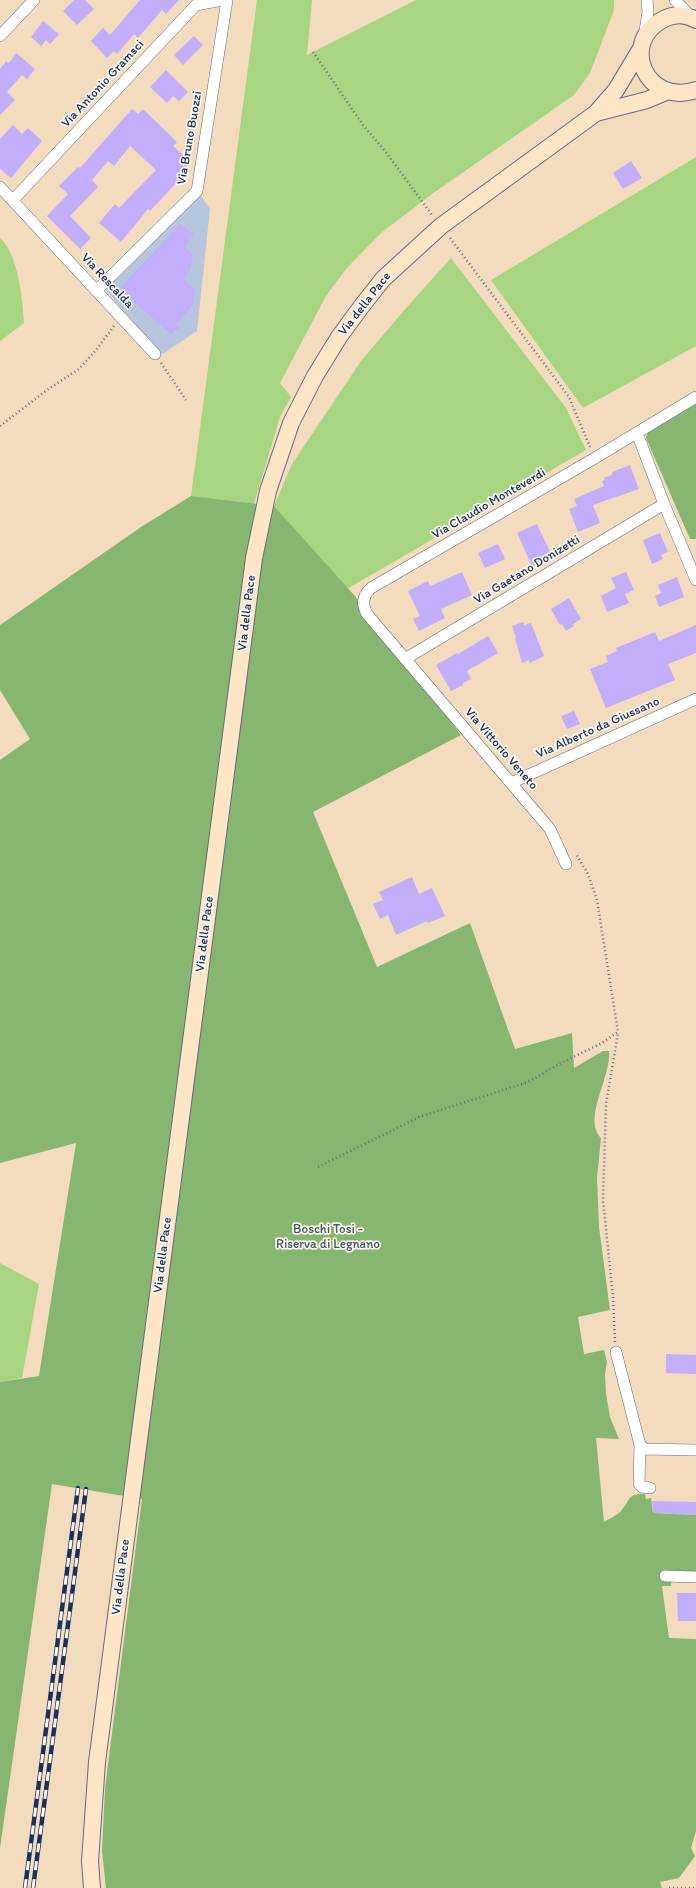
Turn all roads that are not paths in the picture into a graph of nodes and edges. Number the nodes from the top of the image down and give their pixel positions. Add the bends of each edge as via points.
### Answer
1 (34, 0) edge
2 (222, 0) edge
3 (227, 0) edge
4 (647, 0) edge
5 (675, 0) edge
6 (694, 19) edge
7 (0, 36) edge
8 (642, 45) junction
9 (696, 90) edge
10 (666, 92) junction
11 (596, 113) junction
12 (0, 187) edge
13 (13, 200) junction
14 (97, 290) junction
15 (155, 354) road end
16 (696, 397) edge
17 (637, 433) junction
18 (664, 504) junction
19 (696, 580) edge
20 (405, 659) junction
21 (696, 699) edge
22 (511, 783) junction
23 (566, 864) dead end
24 (616, 1352) road end
25 (640, 1445) junction
26 (696, 1450) edge
27 (650, 1488) dead end
28 (665, 1576) dead end
29 (696, 1577) edge
30 (92, 1888) edge

1 - 7 street
2 - 13 street, Via Antonio Gramsci via 196,5
3 - 14 street, Via Bruno Buozzi via 197,191
4 - 8 street via 648,12
5 - 6 street
6 - 8 main road, Via della Pace via 678,15 667,18 653,26
8 - 10 main road via 641,63 646,76 654,85
8 - 11 main road, Via della Pace via 616,90
9 - 10 main road via 676,94
10 - 11 main road, Via della Pace via 647,100
11 - 30 main road, Via della Pace via 441,226 383,279 315,376 291,423 279,456 260,524 252,574 97,1762 90,1861
12 - 13 street, Via Rescalda
13 - 14 street, Via Rescalda
14 - 15 street, Via Rescalda
16 - 17 street, Via Claudio Monteverdi
17 - 18 street
17 - 20 street, Via Claudio Monteverdi via 367,592 363,603 367,614
18 - 19 street
18 - 20 street, Via Gaetano Donizetti
20 - 22 street, Via Vittorio Veneto
21 - 22 street, Via Alberto da Giussano
22 - 23 street, Via Vittorio Veneto via 550,829
24 - 25 street
25 - 26 street via 645,1449
25 - 27 street via 639,1484 642,1488
28 - 29 street

